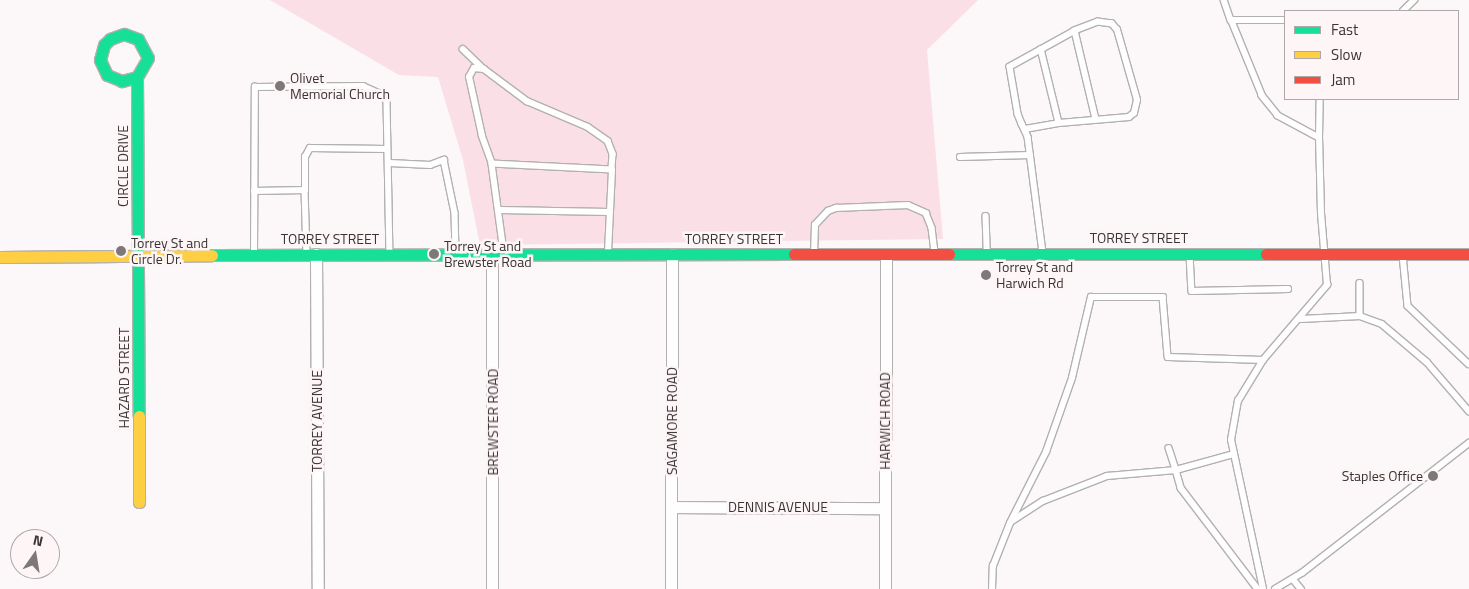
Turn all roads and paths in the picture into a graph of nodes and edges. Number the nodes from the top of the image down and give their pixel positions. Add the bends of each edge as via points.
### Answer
1 (1224, 0) edge
2 (1414, 0) edge
3 (1404, 10) edge
4 (1231, 20) junction
5 (1284, 20) edge
6 (1075, 31) junction
7 (463, 49) dead end
8 (1041, 49) junction
9 (484, 69) junction
10 (137, 77) junction
11 (1320, 100) edge
12 (1096, 119) junction
13 (1059, 122) junction
14 (1025, 129) junction
15 (1319, 138) junction
16 (386, 149) junction
17 (1030, 155) junction
18 (960, 157) dead end
19 (390, 163) junction
20 (492, 164) junction
21 (612, 170) junction
22 (305, 190) junction
23 (254, 191) junction
24 (500, 210) junction
25 (609, 212) junction
26 (986, 216) dead end
27 (936, 253) junction
28 (987, 253) junction
29 (1043, 253) junction
30 (1190, 253) junction
31 (139, 254) junction
32 (254, 254) junction
33 (312, 254) junction
34 (390, 254) junction
35 (456, 254) junction
36 (492, 254) junction
37 (505, 254) junction
38 (608, 254) junction
39 (672, 254) junction
40 (814, 254) junction
41 (886, 254) junction
42 (1324, 254) junction
43 (1469, 254) edge
44 (1403, 255) junction
45 (0, 257) edge
46 (1360, 283) dead end
47 (1288, 289) dead end
48 (1360, 316) junction
49 (1301, 319) junction
50 (1263, 360) junction
51 (1469, 364) edge
52 (1469, 411) edge
53 (1469, 443) edge
54 (1169, 448) dead end
55 (1234, 454) junction
56 (1176, 470) junction
57 (139, 502) dead end
58 (672, 506) junction
59 (884, 508) junction
60 (1010, 523) junction
61 (1293, 579) junction
62 (318, 589) edge
63 (492, 589) edge
64 (671, 589) edge
65 (885, 589) edge
66 (992, 589) edge
67 (1258, 589) edge
68 (1263, 589) edge
69 (1275, 589) edge
70 (1301, 589) edge

1 - 4 lane
2 - 3 lane
4 - 5 lane
4 - 15 lane via 1262,96 1278,116
6 - 8 lane
6 - 12 lane
6 - 12 lane via 1105,21 1117,30 1137,100 1134,113 1129,117
7 - 9 lane
8 - 13 lane
8 - 14 lane via 1010,67 1018,114
9 - 20 lane via 471,69 469,77 482,136
9 - 21 lane via 527,101 598,133 613,149
10 - 10 main road, CIRCLE DRIVE via 122,81 107,75 100,60 104,45 110,39 124,34 143,44 146,66
10 - 31 main road, CIRCLE DRIVE
11 - 15 lane
12 - 13 lane
13 - 14 lane
14 - 17 lane
15 - 42 lane
16 - 19 lane
16 - 22 lane via 310,148 305,157
16 - 23 lane via 387,101 374,90 362,86 255,87
17 - 18 lane
17 - 29 lane
19 - 34 lane
19 - 35 lane via 430,165 444,160 455,212
20 - 21 lane
20 - 24 lane
21 - 25 lane
22 - 23 lane
22 - 33 lane
23 - 32 lane
24 - 25 lane
24 - 37 lane
25 - 38 lane
26 - 28 lane
27 - 28 main road, TORREY STREET
27 - 40 lane via 926,213 908,205 828,211 815,225
27 - 41 main road, TORREY STREET
28 - 29 main road, TORREY STREET
29 - 30 main road, TORREY STREET
30 - 42 main road, TORREY STREET
30 - 47 lane via 1192,291
31 - 32 main road, TORREY STREET
31 - 45 main road, TORREY STREET
31 - 57 main road, HAZARD STREET
32 - 33 main road, TORREY STREET
33 - 34 main road, TORREY STREET
33 - 62 street, TORREY AVENUE
34 - 35 main road, TORREY STREET
35 - 36 main road, TORREY STREET
36 - 37 main road, TORREY STREET
36 - 63 street, BREWSTER ROAD
37 - 38 main road, TORREY STREET
38 - 39 main road, TORREY STREET
39 - 40 main road, TORREY STREET
39 - 58 street, SAGAMORE ROAD
40 - 41 main road, TORREY STREET
41 - 59 street, HARWICH ROAD
42 - 44 main road, TORREY STREET
42 - 49 lane via 1327,286
43 - 44 main road, TORREY STREET
44 - 51 lane via 1408,306
46 - 48 lane
48 - 49 lane
48 - 52 lane via 1382,324 1427,362
49 - 50 lane
50 - 55 lane via 1238,401 1231,440
50 - 60 lane via 1168,357 1163,297 1091,297 1072,378 1046,452
53 - 61 lane
54 - 56 lane
55 - 56 lane
55 - 68 lane
56 - 60 lane via 1107,476 1043,502
56 - 67 lane via 1182,488
58 - 59 street, DENNIS AVENUE
58 - 64 street, SAGAMORE ROAD
59 - 65 street, HARWICH ROAD
60 - 66 lane via 993,566
61 - 69 lane
61 - 70 lane

